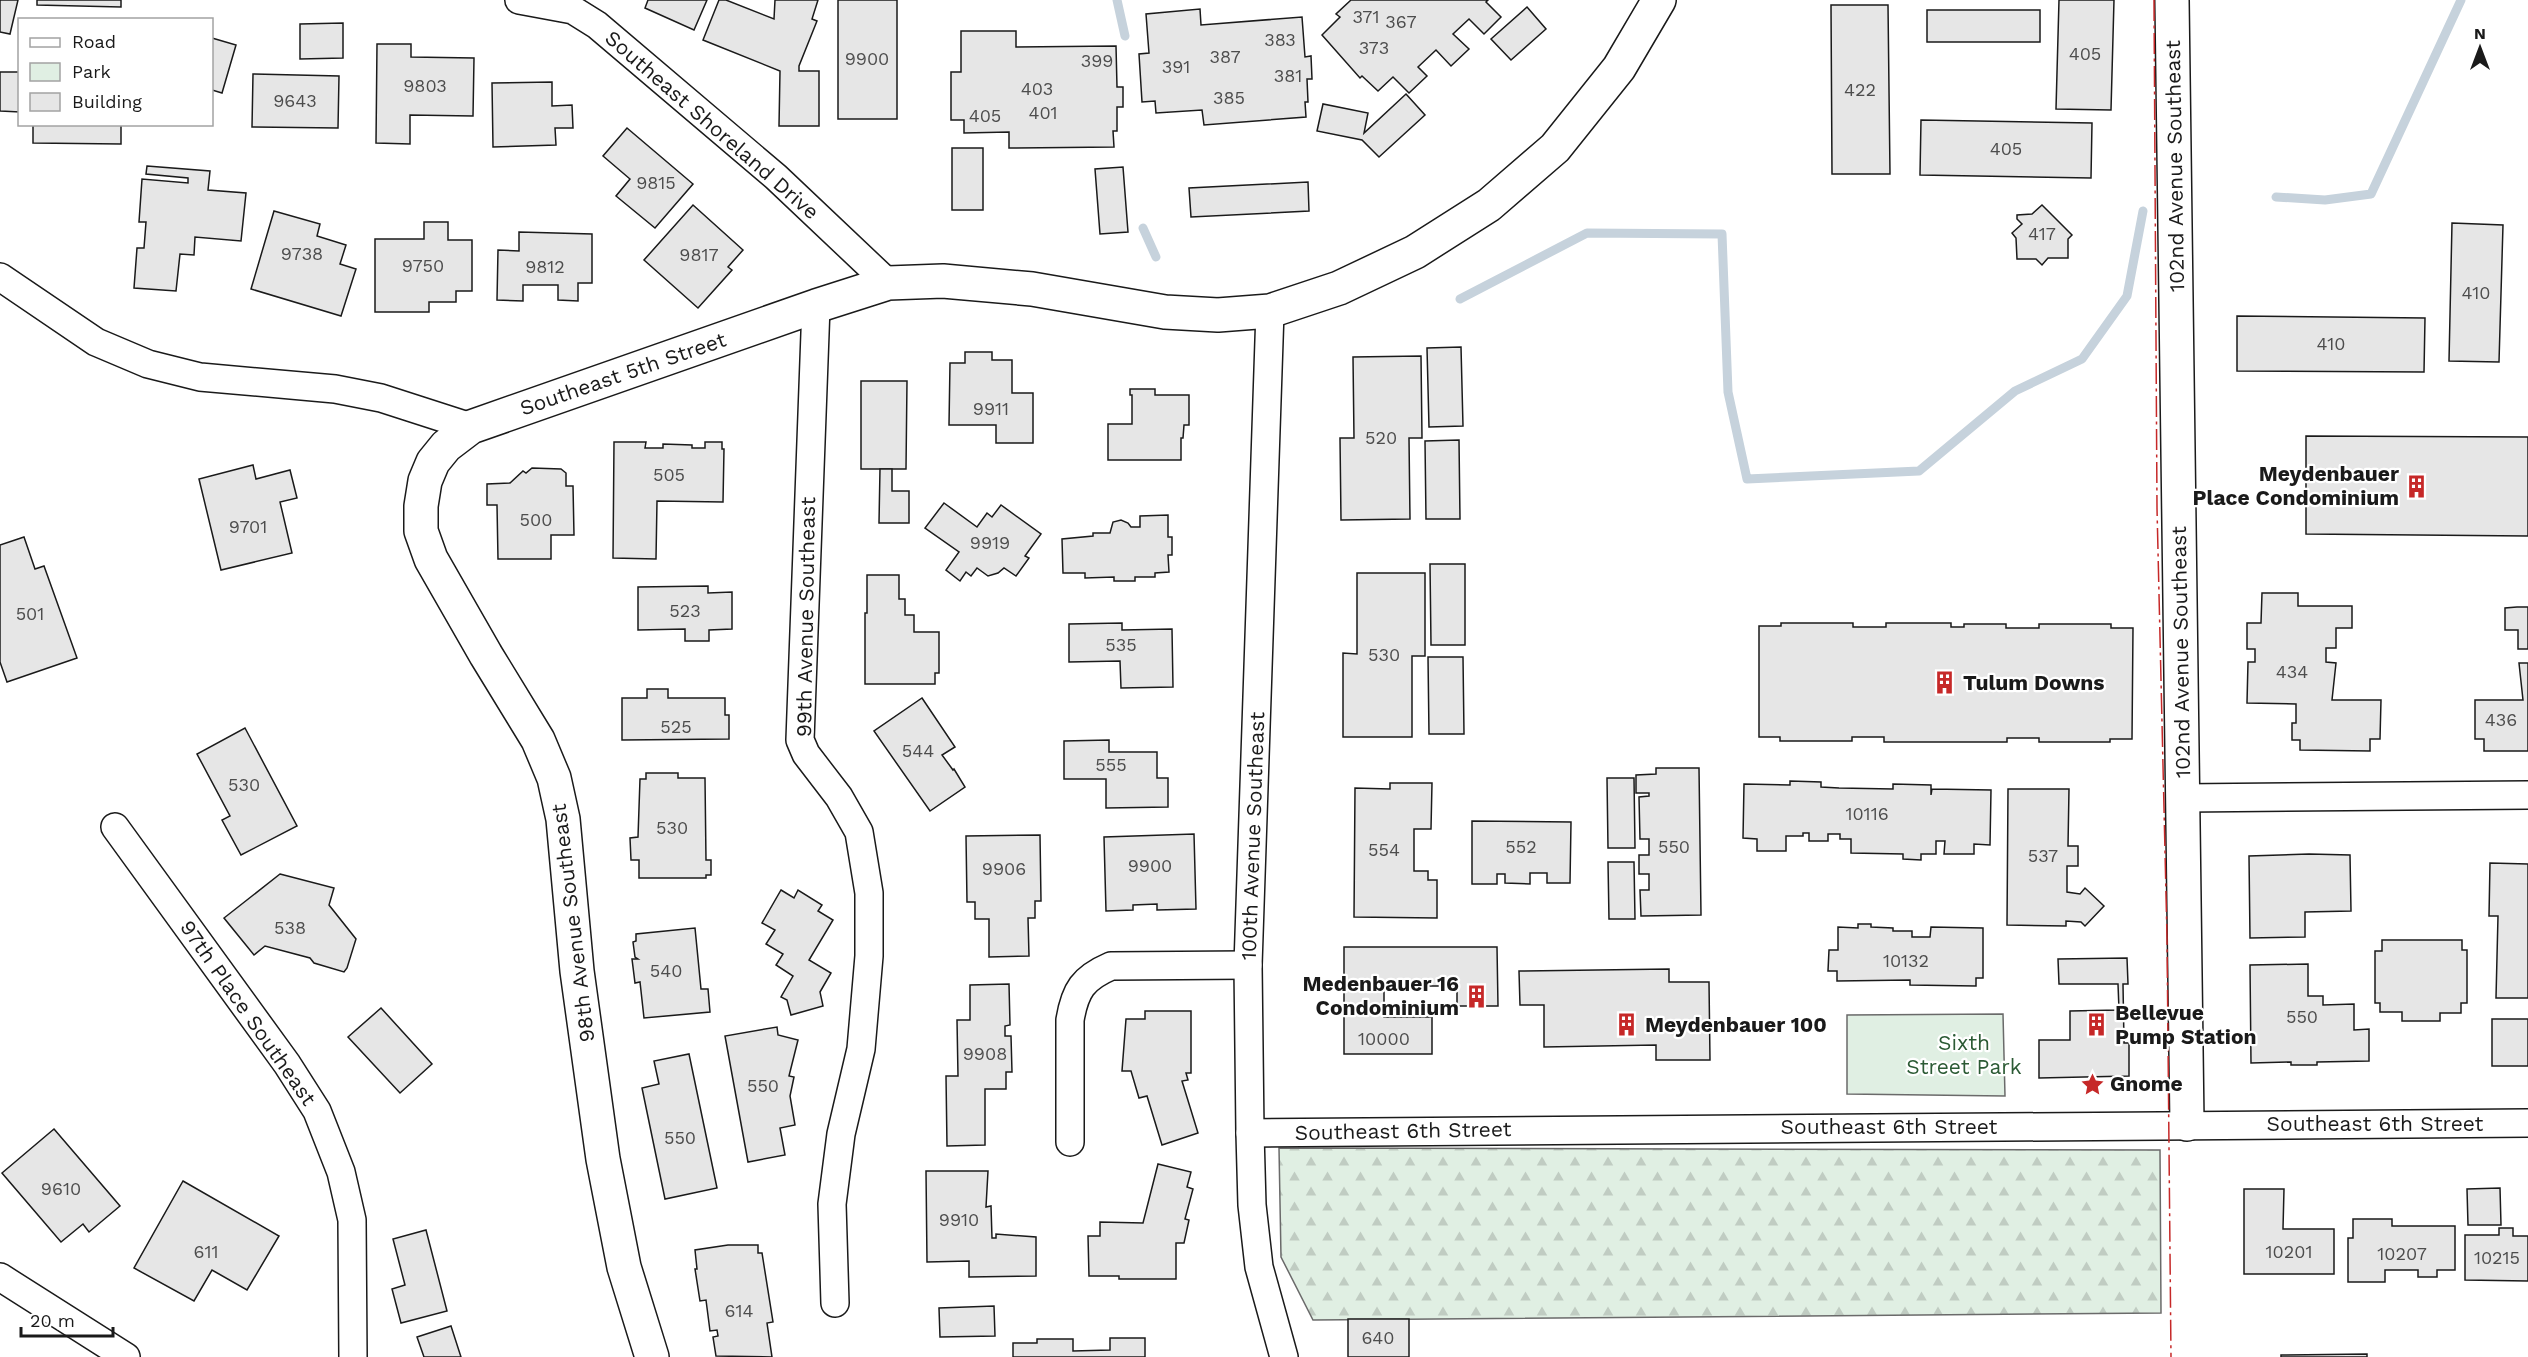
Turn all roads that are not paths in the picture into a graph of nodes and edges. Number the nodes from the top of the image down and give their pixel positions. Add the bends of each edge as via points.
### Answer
1 (519, 0) edge
2 (1659, 0) edge
3 (2172, 0) edge
4 (0, 277) edge
5 (888, 283) junction
6 (816, 306) junction
7 (1270, 311) junction
8 (471, 427) junction
9 (2528, 795) edge
10 (2183, 798) junction
11 (115, 827) dead end
12 (1248, 965) junction
13 (2528, 1123) edge
14 (2187, 1124) junction
15 (1250, 1133) junction
16 (1070, 1142) dead end
17 (0, 1277) edge
18 (835, 1303) dead end
19 (126, 1357) edge
20 (352, 1357) edge
21 (652, 1357) edge
22 (1284, 1357) edge

1 - 5 street, Southeast Shoreland Drive via 573,10 597,25 776,177
2 - 7 street, Southeast 5th Street via 1619,68 1555,148 1489,205 1415,252 1339,288
3 - 10 street, 102nd Avenue Southeast
4 - 8 street via 96,342 148,364 200,377 336,389 381,398
5 - 6 street, Southeast 5th Street
5 - 7 street, Southeast 5th Street via 943,281 1032,289 1165,312 1218,315
6 - 8 street, Southeast 5th Street
6 - 18 street, 99th Avenue Southeast via 800,740 859,832 869,893 869,956 861,1049 841,1134 832,1204
7 - 12 street, 100th Avenue Southeast
8 - 21 street, 98th Avenue Southeast via 433,462 421,506 422,531 431,559 538,740 554,778 563,819 577,971 603,1159 624,1267
9 - 10 street
10 - 14 street, 102nd Avenue Southeast
11 - 20 street, 97th Place Southeast via 317,1111 341,1172 352,1220
12 - 15 street, 100th Avenue Southeast
12 - 16 street via 1111,966 1082,986 1070,1020
13 - 14 street, Southeast 6th Street
14 - 15 street, Southeast 6th Street
15 - 22 street, 100th Avenue Southeast via 1259,1267
17 - 19 street

